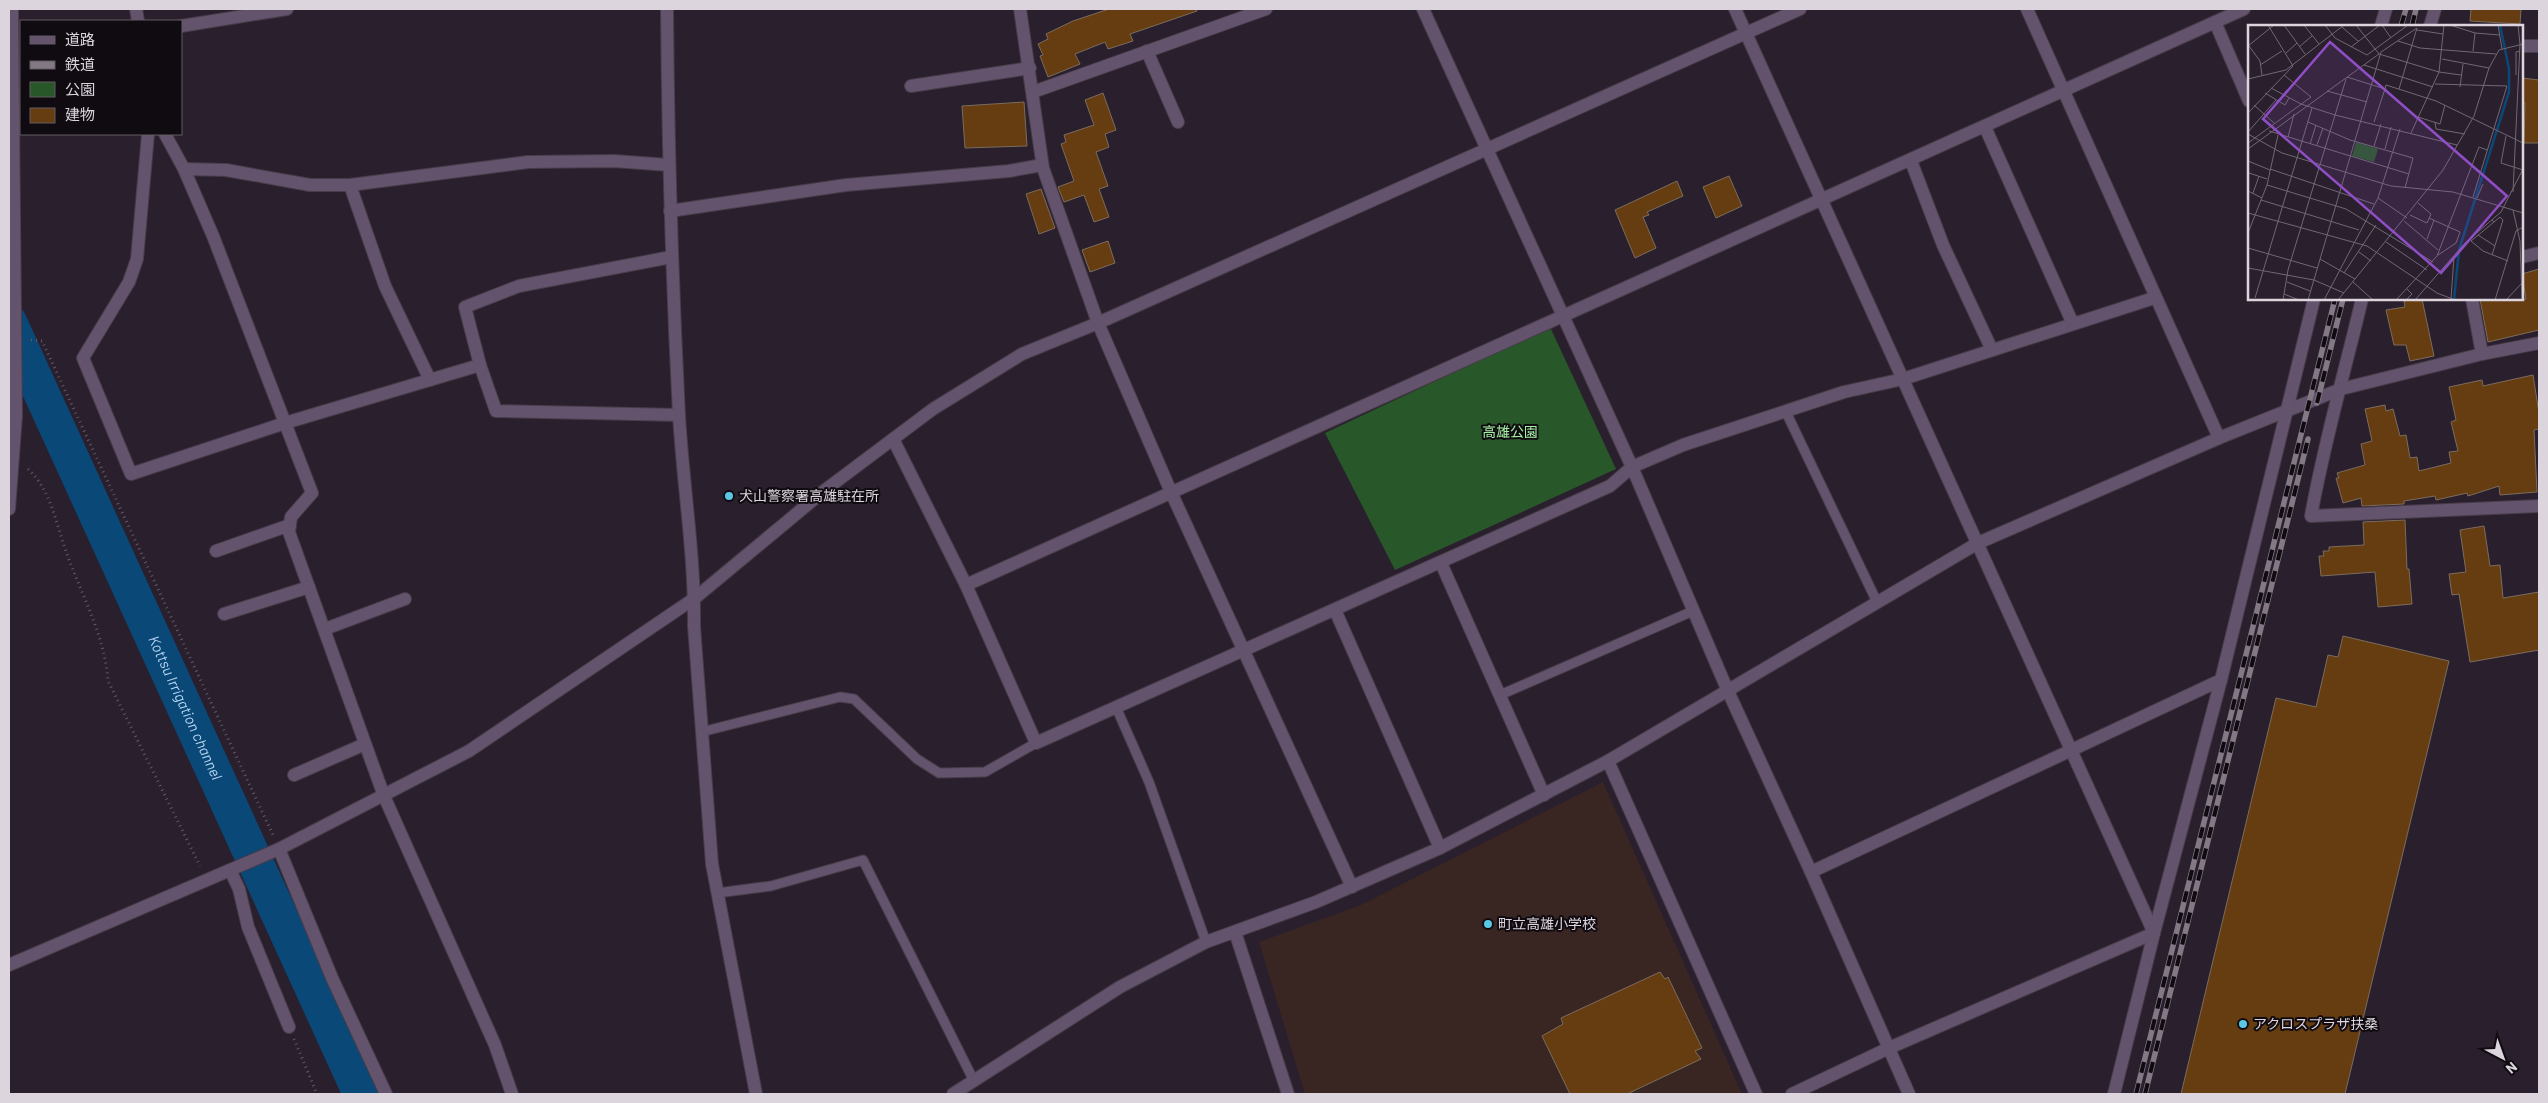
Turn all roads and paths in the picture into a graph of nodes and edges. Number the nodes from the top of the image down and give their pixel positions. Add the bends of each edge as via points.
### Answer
1 (12, 9) edge
2 (287, 9) edge
3 (667, 9) edge
4 (1020, 9) edge
5 (1266, 9) edge
6 (1423, 9) edge
7 (1735, 9) edge
8 (1800, 9) edge
9 (2027, 9) edge
10 (2244, 9) edge
11 (2386, 9) edge
12 (2435, 9) edge
13 (2215, 22) junction
14 (2381, 25) edge
15 (2430, 25) edge
16 (182, 26) edge
17 (1746, 33) junction
18 (2523, 46) edge
19 (2539, 46) edge
20 (1147, 51) junction
21 (1030, 68) junction
22 (911, 86) dead end
23 (1033, 92) junction
24 (2062, 92) junction
25 (2248, 99) edge
26 (1178, 122) dead end
27 (1985, 127) junction
28 (148, 135) edge
29 (166, 135) edge
30 (1485, 148) junction
31 (1911, 161) junction
32 (669, 165) junction
33 (1042, 165) junction
34 (184, 169) junction
35 (350, 185) junction
36 (1822, 199) junction
37 (670, 211) junction
38 (12, 231) edge
39 (2539, 253) edge
40 (671, 257) junction
41 (2523, 257) edge
42 (2154, 298) junction
43 (2314, 300) edge
44 (2362, 300) edge
45 (2472, 300) edge
46 (1562, 316) junction
47 (1098, 323) junction
48 (2073, 324) junction
49 (29, 340) dead end
50 (2539, 343) edge
51 (1992, 350) junction
52 (2482, 354) junction
53 (480, 365) junction
54 (1903, 379) junction
55 (430, 380) junction
56 (2341, 389) junction
57 (2287, 411) junction
58 (1786, 412) junction
59 (680, 415) junction
60 (285, 423) junction
61 (2219, 438) junction
62 (893, 439) junction
63 (12, 464) junction
64 (1632, 467) junction
65 (1171, 492) junction
66 (2539, 506) edge
67 (9, 509) edge
68 (290, 525) junction
69 (1978, 543) junction
70 (216, 551) dead end
71 (1441, 563) junction
72 (966, 585) junction
73 (309, 586) junction
74 (695, 598) junction
75 (405, 599) dead end
76 (1877, 602) junction
77 (1335, 610) junction
78 (1694, 611) junction
79 (224, 614) dead end
80 (325, 629) junction
81 (1242, 651) junction
82 (2221, 680) junction
83 (1727, 689) junction
84 (1500, 694) junction
85 (1116, 707) junction
86 (701, 732) junction
87 (1036, 743) junction
88 (365, 744) junction
89 (2070, 751) junction
90 (1608, 761) junction
91 (294, 775) dead end
92 (1544, 794) junction
93 (384, 796) junction
94 (1440, 848) junction
95 (279, 849) junction
96 (233, 869) junction
97 (1811, 872) junction
98 (208, 880) junction
99 (1352, 887) junction
100 (717, 893) junction
101 (1235, 932) junction
102 (2154, 933) junction
103 (1206, 942) junction
104 (9, 965) edge
105 (289, 1027) joint
106 (1889, 1048) junction
107 (974, 1081) junction
108 (317, 1094) edge
109 (386, 1094) edge
110 (512, 1094) edge
111 (756, 1094) edge
112 (953, 1094) edge
113 (1288, 1094) edge
114 (1756, 1094) edge
115 (1792, 1094) edge
116 (1909, 1094) edge
117 (2114, 1094) edge

1 - 38 street
2 - 16 street
3 - 32 street
4 - 21 street
5 - 20 street
6 - 30 street
7 - 17 street
8 - 17 street
9 - 24 street
10 - 13 street
11 - 14 street
12 - 15 street
13 - 24 street
13 - 25 street
17 - 30 street
17 - 36 street
18 - 19 street
20 - 23 street
20 - 26 street
21 - 22 street
21 - 23 street
23 - 33 street
24 - 27 street
24 - 42 street
27 - 31 street
27 - 48 street
28 - 60 street via 137,259 129,282 83,358 131,474
29 - 34 street
30 - 46 street
30 - 47 street
31 - 36 street
31 - 51 street via 1943,245
32 - 35 street via 614,161 528,162
32 - 37 street
33 - 37 street via 1009,171 846,185
33 - 47 street
34 - 35 street via 226,170 310,185
34 - 60 street
35 - 55 street via 385,286
36 - 46 street
36 - 54 street
37 - 40 street
38 - 63 street via 16,416
39 - 41 street
40 - 53 street via 519,286 465,307
40 - 59 street
42 - 48 street
42 - 61 street
43 - 57 street
44 - 56 street
45 - 52 street
46 - 64 street
46 - 65 street
47 - 62 street via 1022,354 933,409
47 - 65 street
48 - 51 street
49 - 95 path via 42,341
50 - 52 street
51 - 54 street
52 - 56 street
53 - 55 street
53 - 59 street via 496,410
54 - 58 street via 1844,392
54 - 69 street
55 - 60 street
56 - 57 street
56 - 66 street via 2322,453 2311,516
57 - 61 street
57 - 82 street
58 - 64 street via 1683,445
58 - 76 lane
59 - 74 street
60 - 68 street via 312,493 291,517
61 - 69 street
62 - 72 street
62 - 74 street via 825,490
63 - 67 street
63 - 98 path via 26,467 37,477 54,511 66,554 91,610 107,664 108,681
64 - 71 street via 1610,486
64 - 78 street
65 - 72 street
65 - 81 street
68 - 70 street
68 - 73 street via 289,532
69 - 76 street
69 - 89 street
71 - 77 street
71 - 84 street
72 - 87 street
73 - 79 street
73 - 80 street
74 - 86 street
74 - 93 street via 469,751
75 - 80 street
76 - 83 street
77 - 81 street
77 - 94 street
78 - 83 street
78 - 84 lane
80 - 88 street
81 - 85 street
81 - 99 street
82 - 89 street
82 - 102 street
83 - 90 street
83 - 97 street
84 - 92 street
85 - 87 street
85 - 103 lane via 1149,782
86 - 87 lane via 840,697 854,699 917,759 939,773 985,772
86 - 100 street
88 - 91 street
88 - 93 street
89 - 97 street
89 - 102 street
90 - 92 street
90 - 114 street
92 - 94 street
93 - 95 street
93 - 110 street via 495,1045
94 - 99 street
95 - 96 street
95 - 109 street via 332,978
96 - 98 street
96 - 105 street via 248,927
97 - 106 street
98 - 104 street
99 - 101 street
100 - 107 lane via 771,886 863,860
100 - 111 street
101 - 103 street
101 - 113 street
102 - 106 street
102 - 117 street
103 - 107 street via 1120,987
105 - 108 path
106 - 115 street
106 - 116 street
107 - 112 street

